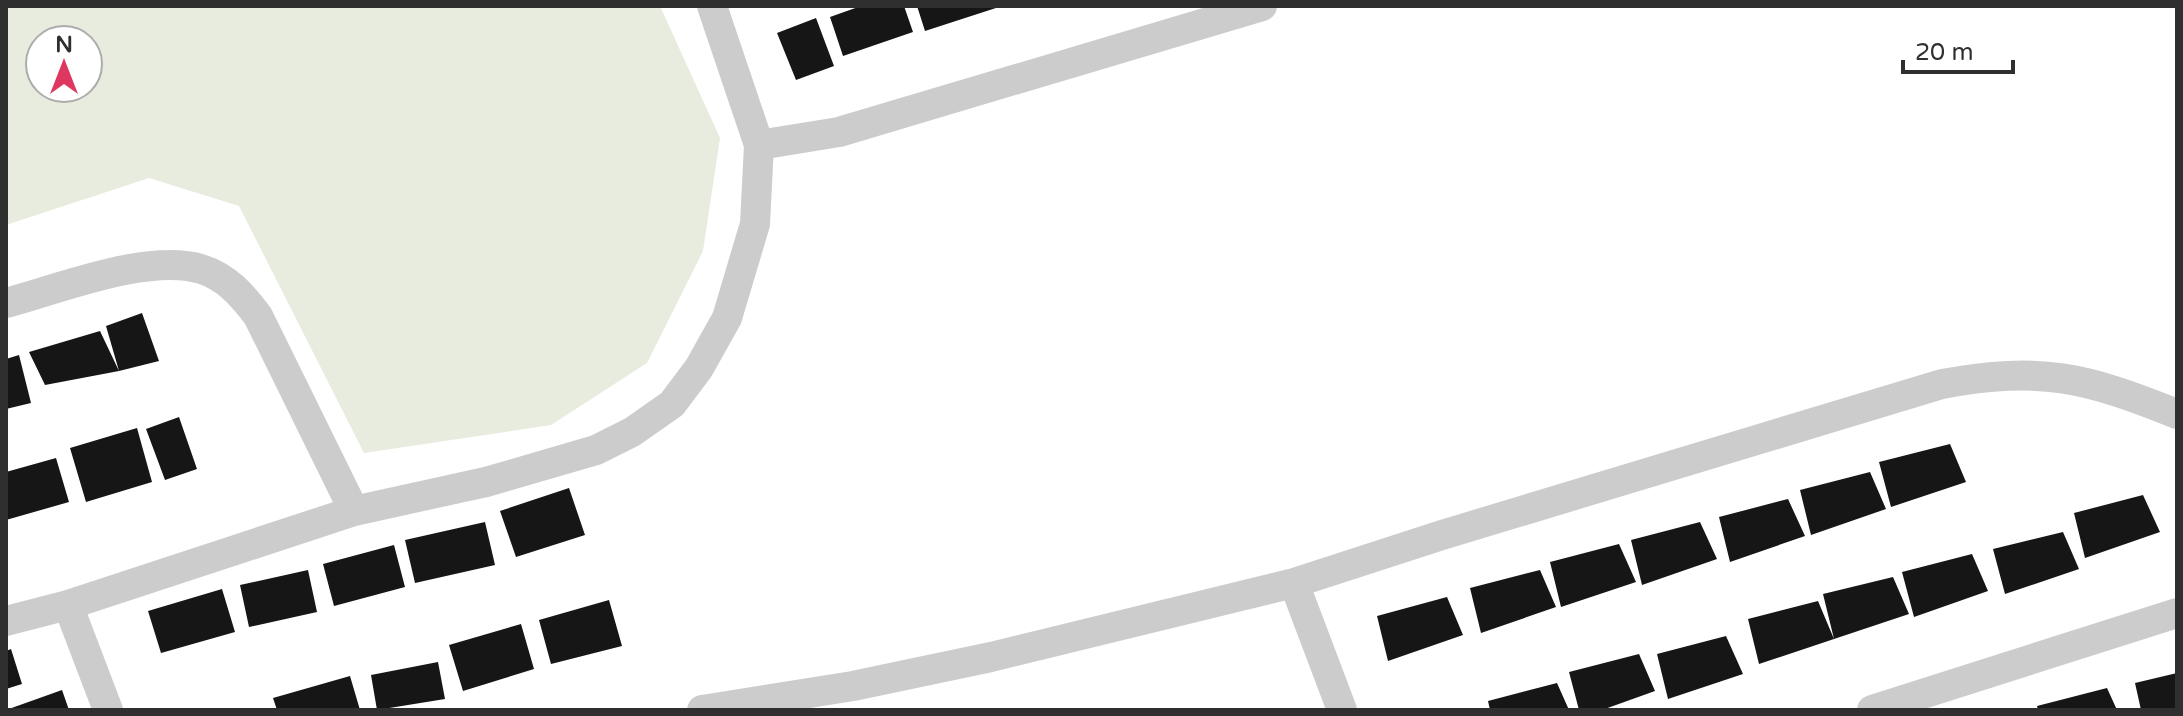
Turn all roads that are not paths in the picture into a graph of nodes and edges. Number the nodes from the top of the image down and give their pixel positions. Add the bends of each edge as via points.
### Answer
1 (712, 6) edge
2 (1262, 6) edge
3 (759, 145) junction
4 (6, 303) edge
5 (2177, 414) edge
6 (354, 511) junction
7 (1294, 583) junction
8 (68, 605) junction
9 (2177, 613) edge
10 (6, 621) edge
11 (108, 710) edge
12 (702, 710) edge
13 (1342, 710) edge
14 (1872, 710) edge

1 - 3 street
2 - 3 street via 839,132
3 - 6 street via 755,224 732,303 699,368 672,404 596,450 486,482
4 - 6 street via 144,268 177,265 223,280 258,316
5 - 7 street via 2090,381 2011,374 1953,381
6 - 8 street
7 - 12 street via 991,657
7 - 13 street
8 - 10 street
8 - 11 street
9 - 14 street

